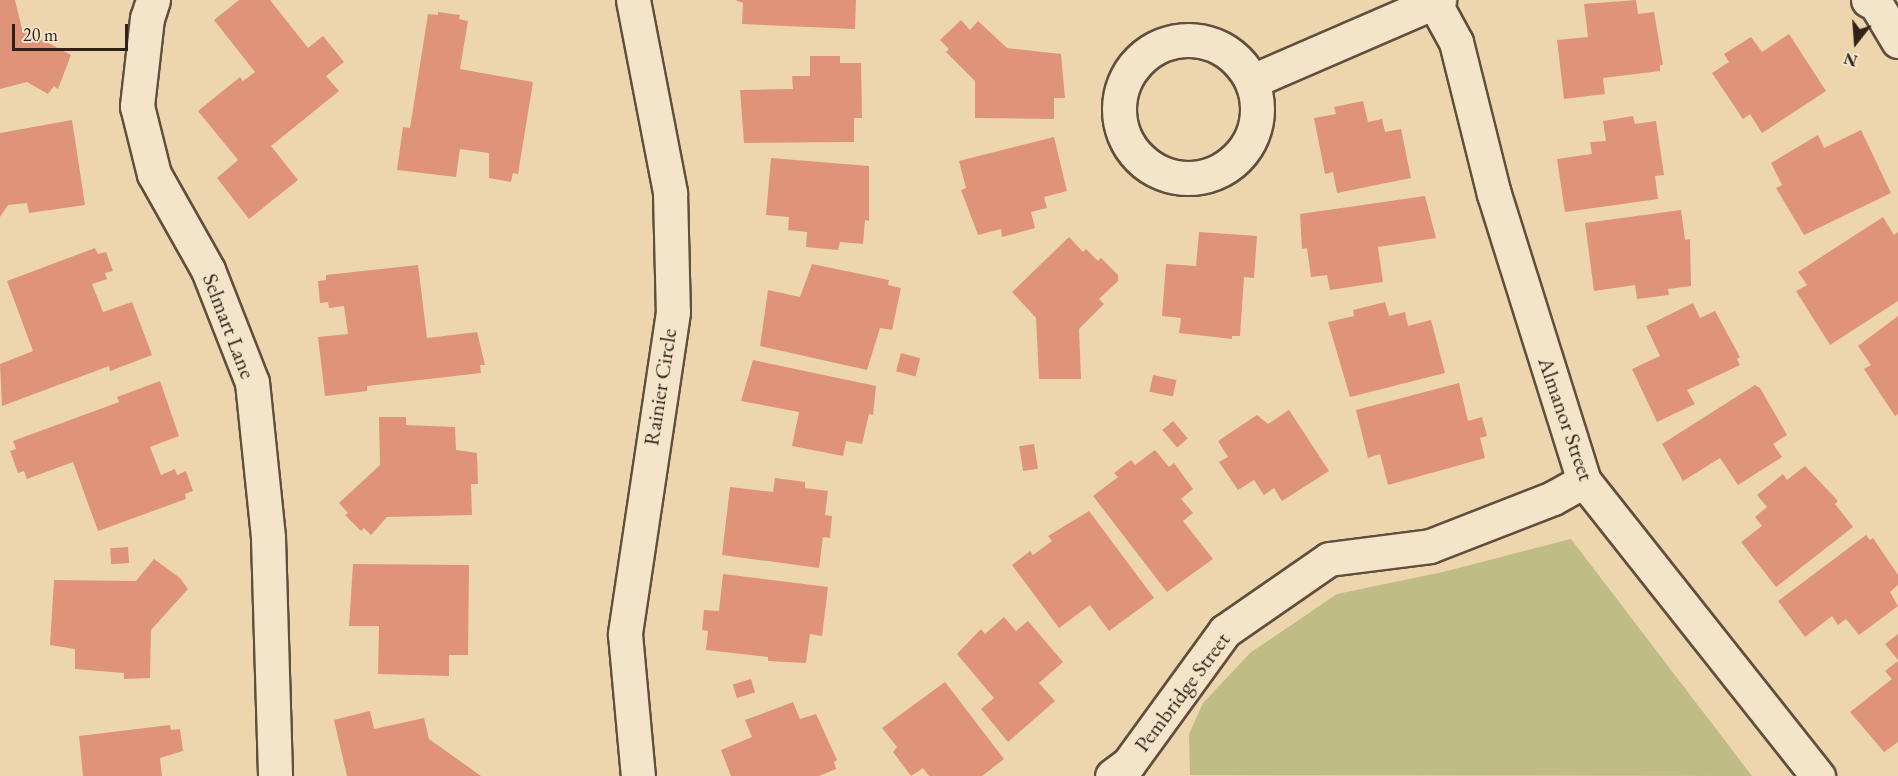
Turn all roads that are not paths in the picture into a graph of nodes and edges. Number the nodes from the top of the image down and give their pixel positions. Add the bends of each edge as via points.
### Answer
1 (153, 0) edge
2 (633, 0) edge
3 (1436, 1) edge
4 (1874, 1) edge
5 (1898, 41) edge
6 (1252, 81) junction
7 (1584, 481) junction
8 (1127, 772) edge
9 (275, 776) edge
10 (638, 776) edge
11 (1818, 776) edge

1 - 9 street, Selmart Lane via 147,18 137,106 154,174 208,270 252,382 268,538
2 - 10 street, Rainier Circle via 670,193 673,312 625,634
3 - 6 street
3 - 7 street, Almanor Street via 1456,42 1494,194
4 - 5 street
6 - 6 street via 1239,61 1221,47 1199,40 1176,40 1154,47 1136,61 1123,80 1119,114 1129,146 1144,164 1164,175 1210,175 1231,164 1246,147 1255,126 1257,103
7 - 8 street, Pembridge Street via 1553,498 1430,546 1329,559 1225,631
7 - 11 street, Almanor Street

